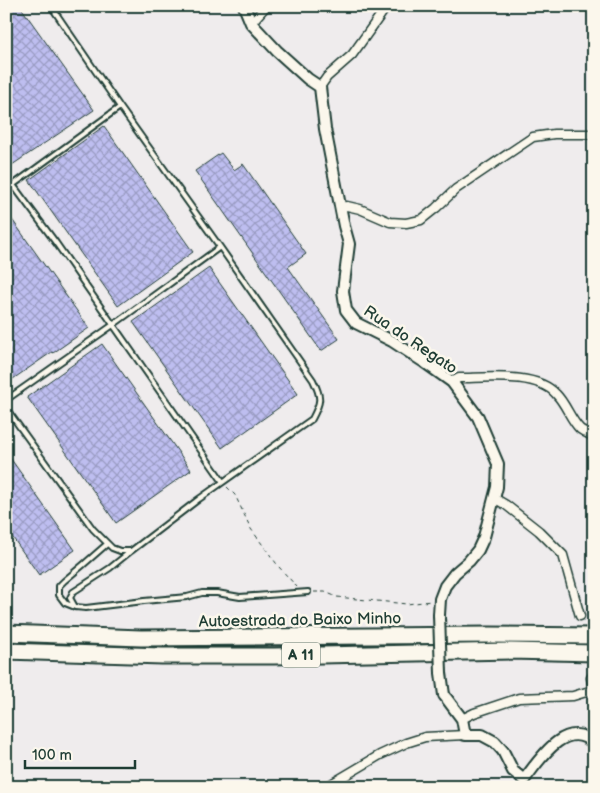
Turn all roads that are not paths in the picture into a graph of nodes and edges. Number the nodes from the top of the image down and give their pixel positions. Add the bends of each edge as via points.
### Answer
1 (51, 6) edge
2 (244, 6) edge
3 (266, 6) edge
4 (387, 6) edge
5 (252, 23) junction
6 (320, 87) junction
7 (120, 107) junction
8 (594, 134) edge
9 (13, 185) junction
10 (6, 190) edge
11 (340, 207) junction
12 (220, 247) junction
13 (113, 325) junction
14 (452, 382) junction
15 (6, 400) edge
16 (6, 408) edge
17 (594, 437) edge
18 (223, 482) junction
19 (494, 498) junction
20 (107, 544) junction
21 (130, 551) junction
22 (308, 592) road end
23 (76, 607) junction
24 (580, 616) dead end
25 (6, 633) edge
26 (594, 636) edge
27 (6, 651) edge
28 (594, 653) edge
29 (594, 674) edge
30 (593, 693) edge
31 (462, 719) junction
32 (465, 735) junction
33 (594, 744) edge
34 (326, 787) edge

1 - 7 lane
2 - 5 street
3 - 5 street
4 - 6 street via 352,55
5 - 6 street via 277,51
6 - 11 street, Rua do Regato via 324,128
7 - 9 lane
7 - 12 lane
8 - 11 street via 533,137 456,189 421,220 390,222 360,208
9 - 10 lane
9 - 13 lane
11 - 14 street, Rua do Regato via 349,244 343,291 346,310 356,324 392,341
12 - 13 lane
12 - 18 lane via 320,394 312,420
13 - 15 lane
13 - 18 lane
14 - 17 street via 459,378 518,378 543,383 556,394 579,428
14 - 19 street, Rua do Regato via 478,417 498,464
16 - 20 lane
18 - 21 lane
19 - 24 street via 539,531 563,556
19 - 31 street, Rua do Regato, bridge via 478,550 455,573 440,599 444,695
20 - 21 lane via 120,551
20 - 23 lane via 59,586 59,595 65,603
21 - 23 lane via 72,592 70,598
22 - 23 lane via 240,596 202,593
25 - 26 highway, Autoestrada do Baixo Minho / A 11 via 140,638
27 - 28 highway, A 11 via 162,656 511,651
29 - 30 street via 591,678
30 - 31 street via 519,698
31 - 32 street, Rua do Regato
32 - 33 street via 482,735 495,742 521,782 543,755 564,737 582,735
32 - 34 street via 424,737 406,743

